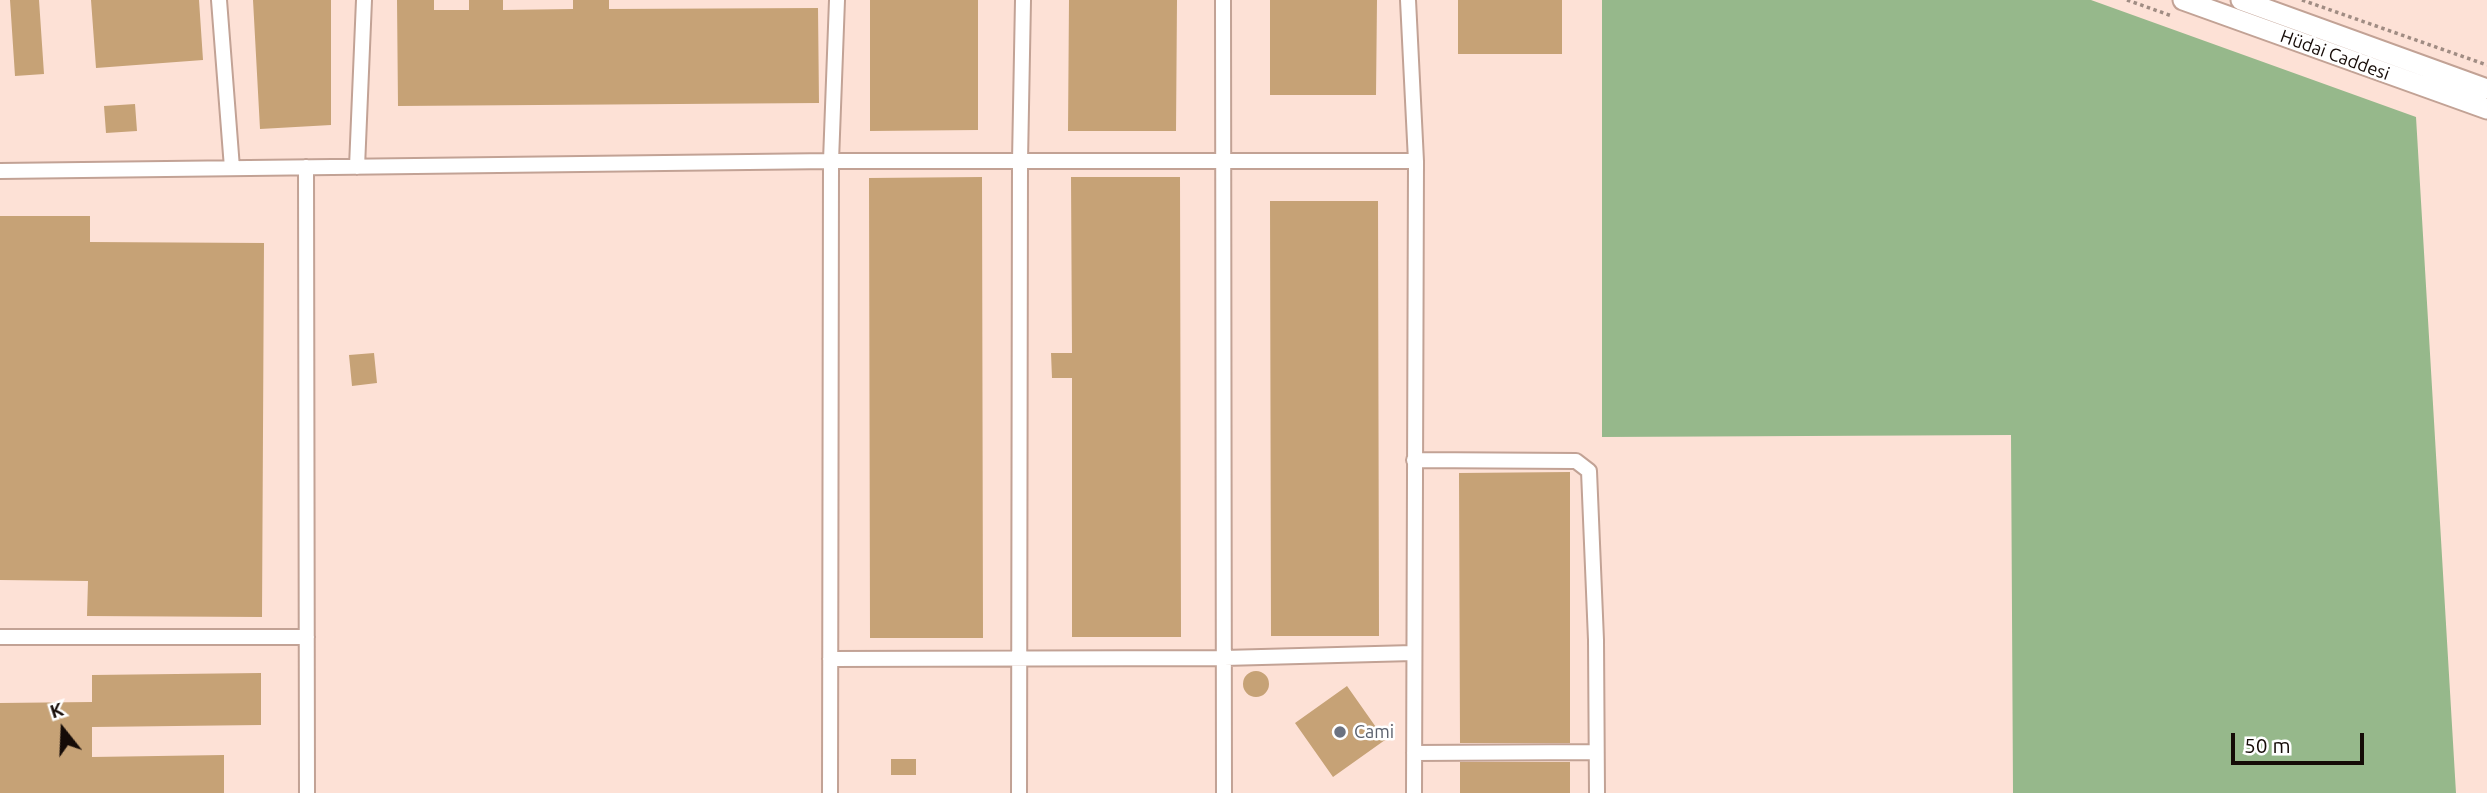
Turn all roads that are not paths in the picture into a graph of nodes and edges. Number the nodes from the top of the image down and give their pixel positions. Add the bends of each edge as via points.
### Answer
1 (219, 0) edge
2 (364, 0) edge
3 (837, 0) edge
4 (1023, 0) edge
5 (1223, 0) edge
6 (1408, 0) edge
7 (2183, 0) edge
8 (2241, 0) edge
9 (2487, 89) edge
10 (2487, 109) edge
11 (831, 161) junction
12 (1020, 161) junction
13 (1224, 161) junction
14 (1416, 161) junction
15 (306, 167) junction
16 (358, 167) junction
17 (232, 168) junction
18 (0, 171) edge
19 (1414, 460) junction
20 (0, 637) edge
21 (307, 637) junction
22 (1413, 653) junction
23 (1224, 658) junction
24 (830, 659) junction
25 (1019, 659) junction
26 (1597, 751) junction
27 (1414, 753) junction
28 (307, 793) edge
29 (830, 793) edge
30 (1019, 793) edge
31 (1224, 793) edge
32 (1414, 793) edge
33 (1597, 793) edge

1 - 17 street
2 - 16 street
3 - 11 street
4 - 12 street
5 - 13 street
6 - 14 street
7 - 10 street, Hüdai Caddesi
8 - 9 street, Hüdai Caddesi
11 - 12 street
11 - 16 street
11 - 24 street
12 - 13 street
12 - 25 street
13 - 14 street
13 - 23 street
14 - 19 street
15 - 16 street
15 - 17 street
15 - 21 street
17 - 18 street
19 - 22 street
19 - 26 street via 1576,461 1589,471
20 - 21 street
21 - 28 street
22 - 23 street
22 - 27 street
23 - 25 street
23 - 31 street
24 - 25 street
24 - 29 street
25 - 30 street
26 - 27 street
26 - 33 street
27 - 32 street

